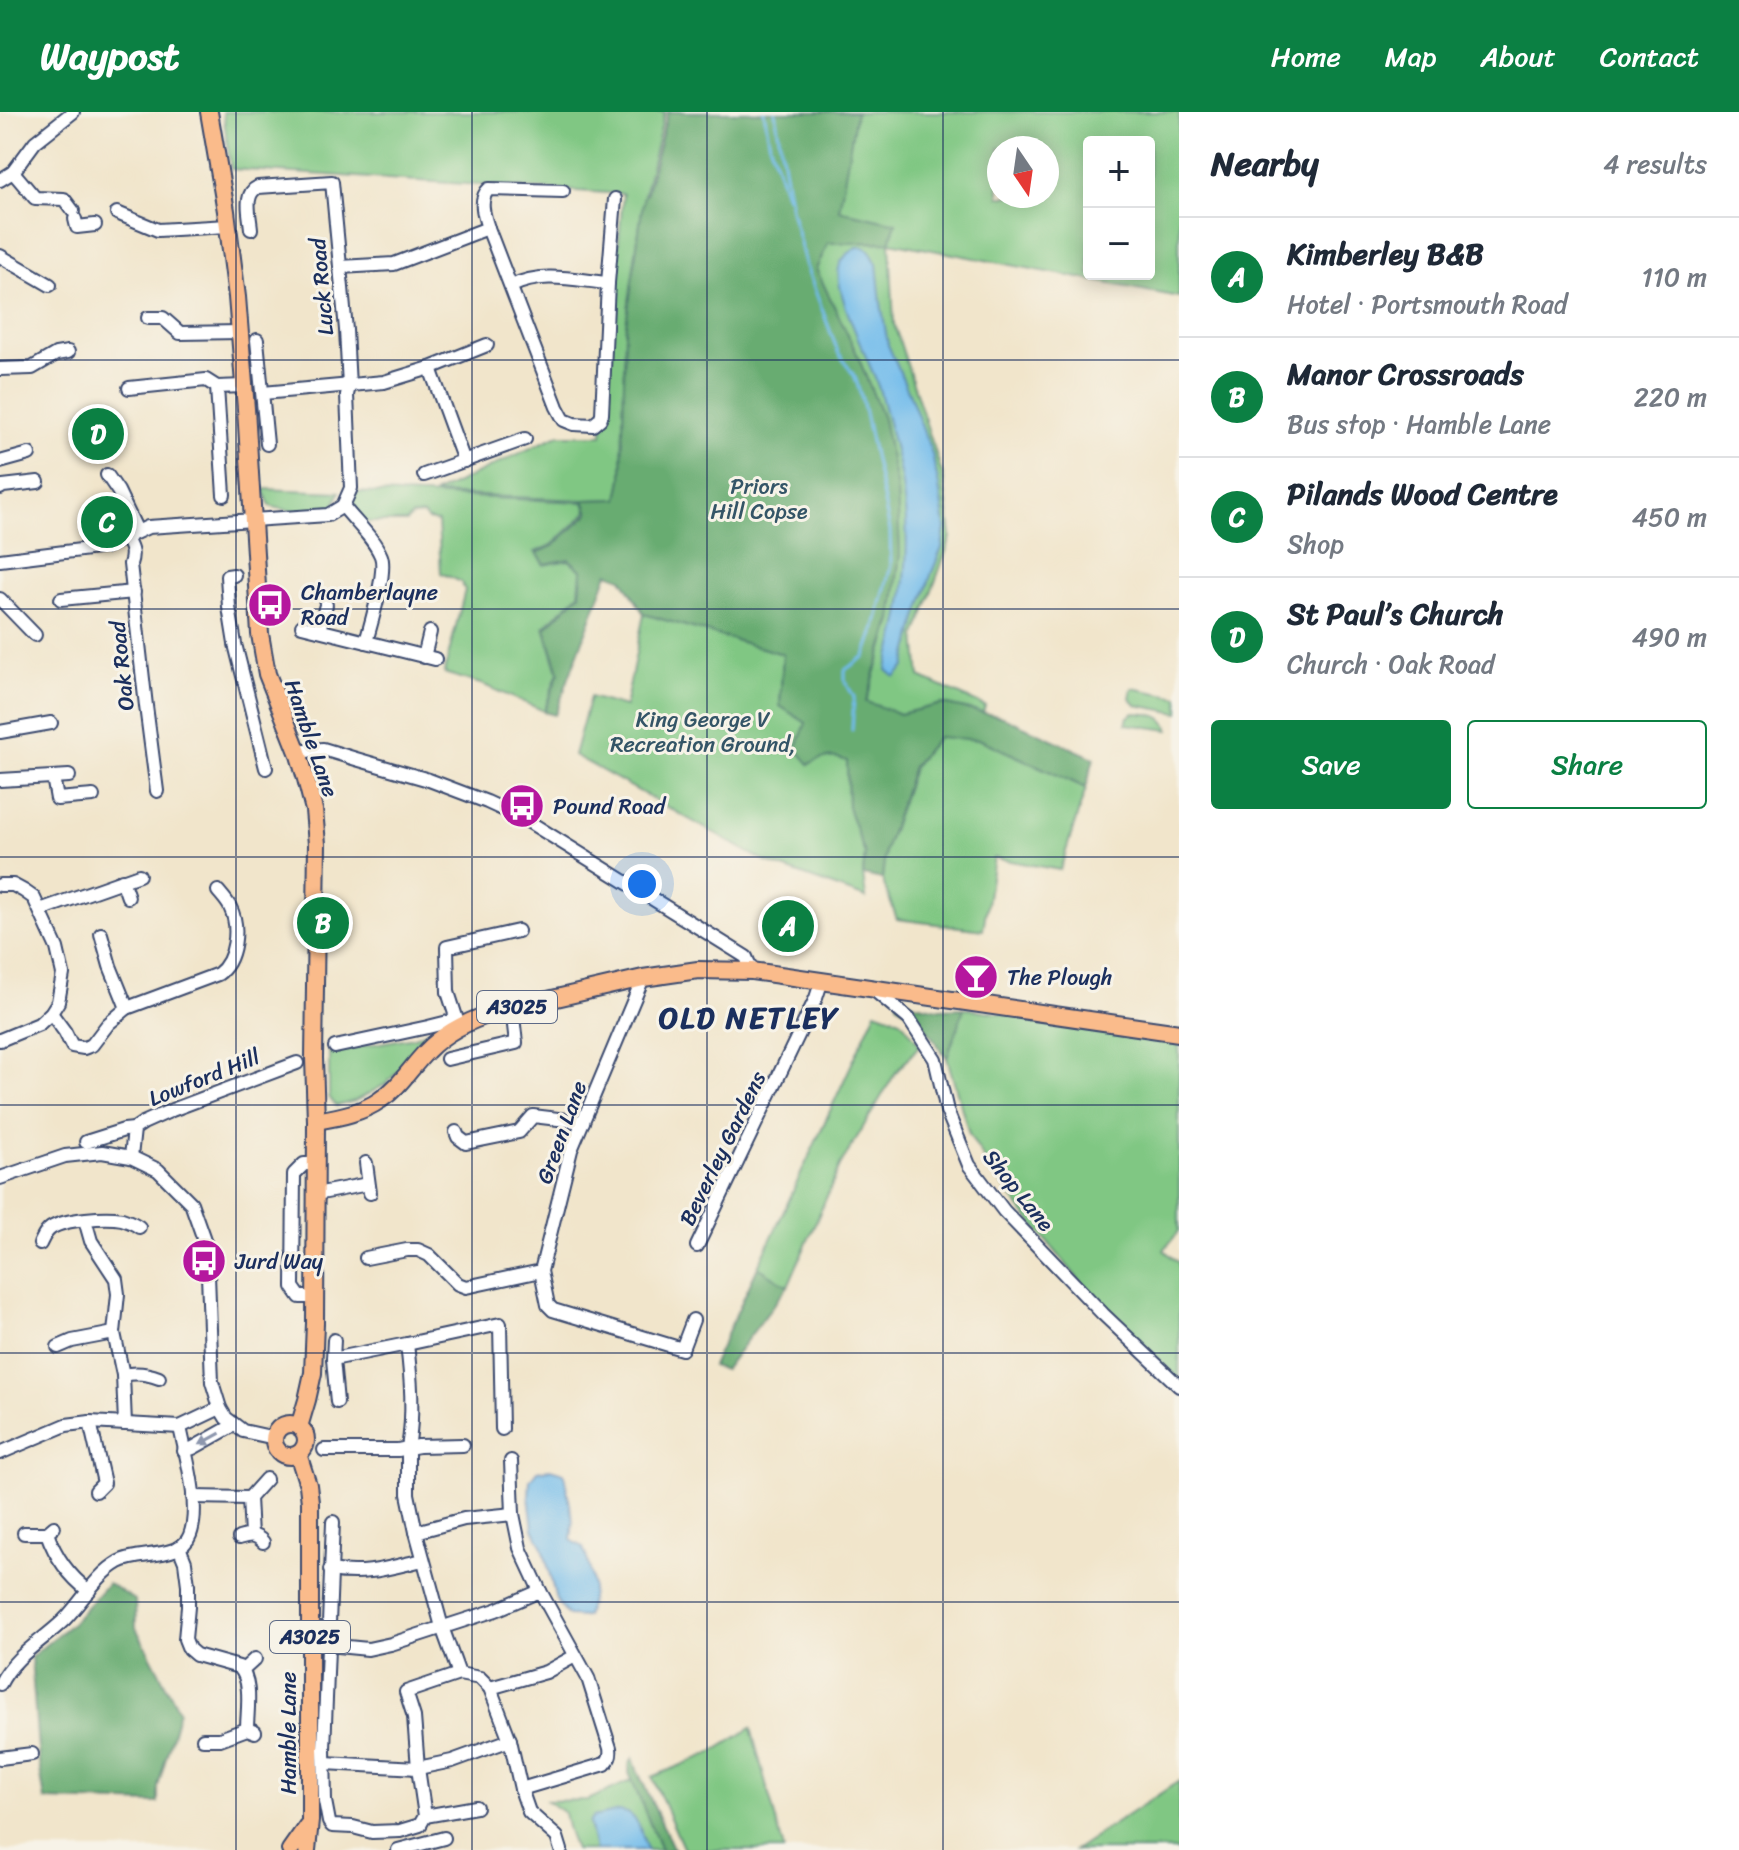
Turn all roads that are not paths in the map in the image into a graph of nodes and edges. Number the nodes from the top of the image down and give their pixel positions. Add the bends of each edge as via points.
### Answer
1 (73, 112) edge
2 (209, 112) edge
3 (13, 172) junction
4 (0, 180) edge
5 (563, 191) dead end
6 (615, 199) dead end
7 (117, 213) dead end
8 (95, 225) dead end
9 (228, 226) junction
10 (488, 228) junction
11 (251, 229) dead end
12 (0, 256) edge
13 (340, 267) junction
14 (608, 283) junction
15 (50, 285) dead end
16 (512, 286) junction
17 (148, 318) dead end
18 (240, 332) junction
19 (257, 340) dead end
20 (49, 342) dead end
21 (487, 345) dead end
22 (430, 368) junction
23 (0, 369) edge
24 (244, 386) junction
25 (349, 386) junction
26 (217, 387) junction
27 (129, 388) dead end
28 (263, 393) junction
29 (525, 439) dead end
30 (267, 444) dead end
31 (29, 454) dead end
32 (464, 461) junction
33 (0, 462) edge
34 (0, 473) edge
35 (107, 475) dead end
36 (424, 475) dead end
37 (38, 482) dead end
38 (2, 487) edge
39 (224, 495) dead end
40 (343, 506) junction
41 (252, 519) junction
42 (137, 531) junction
43 (125, 537) junction
44 (0, 560) edge
45 (234, 575) dead end
46 (134, 592) junction
47 (0, 599) edge
48 (61, 599) dead end
49 (326, 605) dead end
50 (302, 626) dead end
51 (319, 630) junction
52 (430, 632) dead end
53 (35, 635) dead end
54 (366, 642) junction
55 (279, 709) junction
56 (254, 717) junction
57 (51, 723) dead end
58 (0, 732) edge
59 (298, 752) junction
60 (266, 768) dead end
61 (69, 776) dead end
62 (53, 777) junction
63 (0, 780) edge
64 (157, 791) dead end
65 (93, 796) dead end
66 (139, 875) dead end
67 (122, 880) junction
68 (0, 885) edge
69 (218, 891) dead end
70 (128, 897) dead end
71 (40, 910) junction
72 (514, 928) dead end
73 (101, 934) dead end
74 (752, 971) junction
75 (643, 978) junction
76 (822, 980) junction
77 (874, 990) junction
78 (127, 1008) junction
79 (512, 1008) junction
80 (51, 1013) junction
81 (458, 1023) junction
82 (1179, 1033) edge
83 (0, 1040) edge
84 (335, 1047) dead end
85 (447, 1059) dead end
86 (293, 1067) dead end
87 (316, 1121) junction
88 (583, 1122) junction
89 (134, 1129) junction
90 (456, 1132) dead end
91 (86, 1142) dead end
92 (131, 1157) junction
93 (366, 1163) dead end
94 (316, 1164) junction
95 (0, 1178) edge
96 (316, 1194) junction
97 (85, 1220) junction
98 (139, 1227) dead end
99 (41, 1235) dead end
100 (697, 1246) dead end
101 (366, 1258) dead end
102 (541, 1271) junction
103 (315, 1297) junction
104 (693, 1320) dead end
105 (114, 1333) junction
106 (334, 1340) dead end
107 (407, 1344) junction
108 (58, 1347) dead end
109 (333, 1359) junction
110 (153, 1373) dead end
111 (123, 1375) junction
112 (1179, 1386) edge
113 (337, 1402) dead end
114 (220, 1408) junction
115 (90, 1422) junction
116 (125, 1424) junction
117 (234, 1425) junction
118 (180, 1427) junction
119 (299, 1427) junction
120 (502, 1429) dead end
121 (275, 1438) junction
122 (463, 1445) dead end
123 (408, 1448) junction
124 (324, 1450) dead end
125 (184, 1451) junction
126 (0, 1453) edge
127 (298, 1454) junction
128 (511, 1461) dead end
129 (266, 1479) dead end
130 (104, 1487) dead end
131 (193, 1497) junction
132 (249, 1498) junction
133 (513, 1514) junction
134 (333, 1522) dead end
135 (416, 1532) junction
136 (24, 1533) dead end
137 (251, 1538) dead end
138 (179, 1547) junction
139 (423, 1560) junction
140 (330, 1570) junction
141 (89, 1591) junction
142 (540, 1591) junction
143 (442, 1627) junction
144 (327, 1645) junction
145 (575, 1656) junction
146 (255, 1659) dead end
147 (243, 1670) junction
148 (459, 1674) junction
149 (1, 1680) edge
150 (490, 1688) junction
151 (203, 1739) dead end
152 (510, 1740) junction
153 (32, 1754) dead end
154 (0, 1758) edge
155 (325, 1763) junction
156 (418, 1768) junction
157 (521, 1789) junction
158 (476, 1807) dead end
159 (425, 1816) junction
160 (310, 1821) junction
161 (444, 1838) dead end
162 (420, 1848) edge
163 (290, 1850) edge
164 (307, 1850) edge
165 (398, 1850) edge
166 (561, 1850) edge

1 - 3 street via 35,142
2 - 9 main road, Hamble Lane
3 - 4 street
3 - 8 street via 35,198 70,204 77,227
5 - 10 street via 489,189 483,196
6 - 14 street
7 - 9 street via 158,230
9 - 18 main road, Hamble Lane
10 - 13 street via 394,264
10 - 16 street
11 - 13 street, Luck Road via 253,189 332,182
12 - 15 street
13 - 25 street, Luck Road
14 - 16 street via 540,278
14 - 16 street via 602,414 593,425 564,420
17 - 18 street via 163,318 180,333
18 - 24 main road, Hamble Lane
19 - 28 street
20 - 23 street via 62,353 32,368
21 - 22 street
22 - 25 street
22 - 32 street
24 - 26 street
24 - 41 main road, Hamble Lane
25 - 28 street
25 - 40 street, Luck Road via 351,488
26 - 27 street via 206,380
26 - 39 street via 229,474
28 - 30 street
29 - 32 street
31 - 33 street
32 - 36 street
34 - 38 street
35 - 42 street
37 - 38 street
40 - 41 street via 328,515
40 - 54 street via 373,541 383,563
41 - 42 street
41 - 55 main road, Hamble Lane via 260,634
42 - 43 street
43 - 44 street via 105,547
43 - 46 street, Oak Road via 132,549
45 - 56 street via 227,576 229,607
46 - 48 street
46 - 64 street, Oak Road
47 - 53 street
49 - 51 street
50 - 51 street
51 - 54 street
52 - 54 street via 429,658
55 - 56 street
55 - 59 main road, Hamble Lane
56 - 60 street
57 - 58 street
59 - 74 street via 323,749 429,780 526,820 746,957
59 - 87 main road, Hamble Lane via 317,844
61 - 62 street
62 - 63 street
62 - 65 street via 57,799
66 - 67 street
67 - 70 street
67 - 71 street
68 - 71 street via 24,891
69 - 78 street via 231,909 235,930 225,968 192,977
71 - 80 street via 63,974
72 - 81 street via 447,947 448,992
73 - 78 street
74 - 75 main road, A3025 via 698,970
74 - 76 main road, A3025
75 - 79 main road, A3025
75 - 88 street, Green Lane
76 - 77 main road, A3025
76 - 100 street, Beverley Gardens
77 - 82 main road, A3025
77 - 112 street, Shop Lane via 909,1019 935,1059 947,1111 969,1165 1004,1211
78 - 80 street via 84,1048 72,1046
79 - 81 main road, A3025
79 - 85 street via 516,1043
80 - 83 street via 39,1024
81 - 84 street
81 - 87 main road, A3025 via 379,1101 358,1112
86 - 89 street, Lowford Hill
87 - 94 main road, Hamble Lane
88 - 90 street via 533,1116 519,1132 466,1143
88 - 102 street, Green Lane
89 - 91 street, Lowford Hill
89 - 92 street, Lowford Hill
92 - 95 street via 102,1152 65,1156
92 - 114 street via 158,1170 191,1203 207,1248 212,1382
93 - 96 street via 369,1188
94 - 96 main road, Hamble Lane
94 - 103 street via 304,1164 294,1174 293,1287 300,1297
96 - 103 main road, Hamble Lane
97 - 98 street via 120,1219
97 - 99 street via 62,1223
97 - 105 street via 91,1241 116,1279
101 - 102 street via 418,1250 466,1287
102 - 104 street, Green Lane via 548,1305 573,1317 682,1349
103 - 119 main road, Hamble Lane via 313,1373
105 - 108 street via 69,1335
105 - 111 street
106 - 109 street
107 - 109 street
107 - 120 street via 500,1324
107 - 123 street
109 - 113 street
110 - 111 street
111 - 116 street
114 - 117 street
114 - 118 street
115 - 116 street
115 - 126 street via 66,1425
115 - 130 street
116 - 118 street
117 - 121 street
117 -> 125 street
118 - 125 street
119 - 121 main road via 284,1426
119 - 127 main road via 306,1442
121 - 127 main road via 279,1452
122 - 123 street
123 - 124 street
123 - 135 street via 408,1494
125 - 131 street
127 - 160 main road, Hamble Lane / A3025 via 310,1502
128 - 133 street
129 - 132 street
131 - 132 street
131 - 138 street via 189,1539
132 - 137 street
133 - 135 street via 464,1519
133 - 142 street via 520,1548
134 - 140 street
135 - 139 street
136 - 141 street via 50,1530 58,1557
138 - 141 street via 121,1561
138 - 147 street via 188,1585 189,1649
139 - 140 street via 372,1572
139 - 143 street
140 - 144 street
141 - 149 street
142 - 143 street
142 - 145 street
143 - 144 street via 368,1649
143 - 148 street
144 - 155 street
145 - 150 street via 546,1672
145 - 157 street via 588,1678 609,1760
146 - 147 street
147 - 151 street via 251,1730
148 - 150 street via 480,1678
148 - 156 street via 406,1692 414,1717
150 - 152 street
152 - 156 street
152 - 157 street
153 - 154 street
155 - 156 street
155 - 159 street via 325,1801 332,1826 400,1831 420,1825
156 - 159 street
157 - 166 street via 529,1812 557,1837
158 - 159 street
160 - 163 main road, Hamble Lane
160 - 164 main road, Hamble Lane / A3025
161 - 162 street
162 - 165 street

